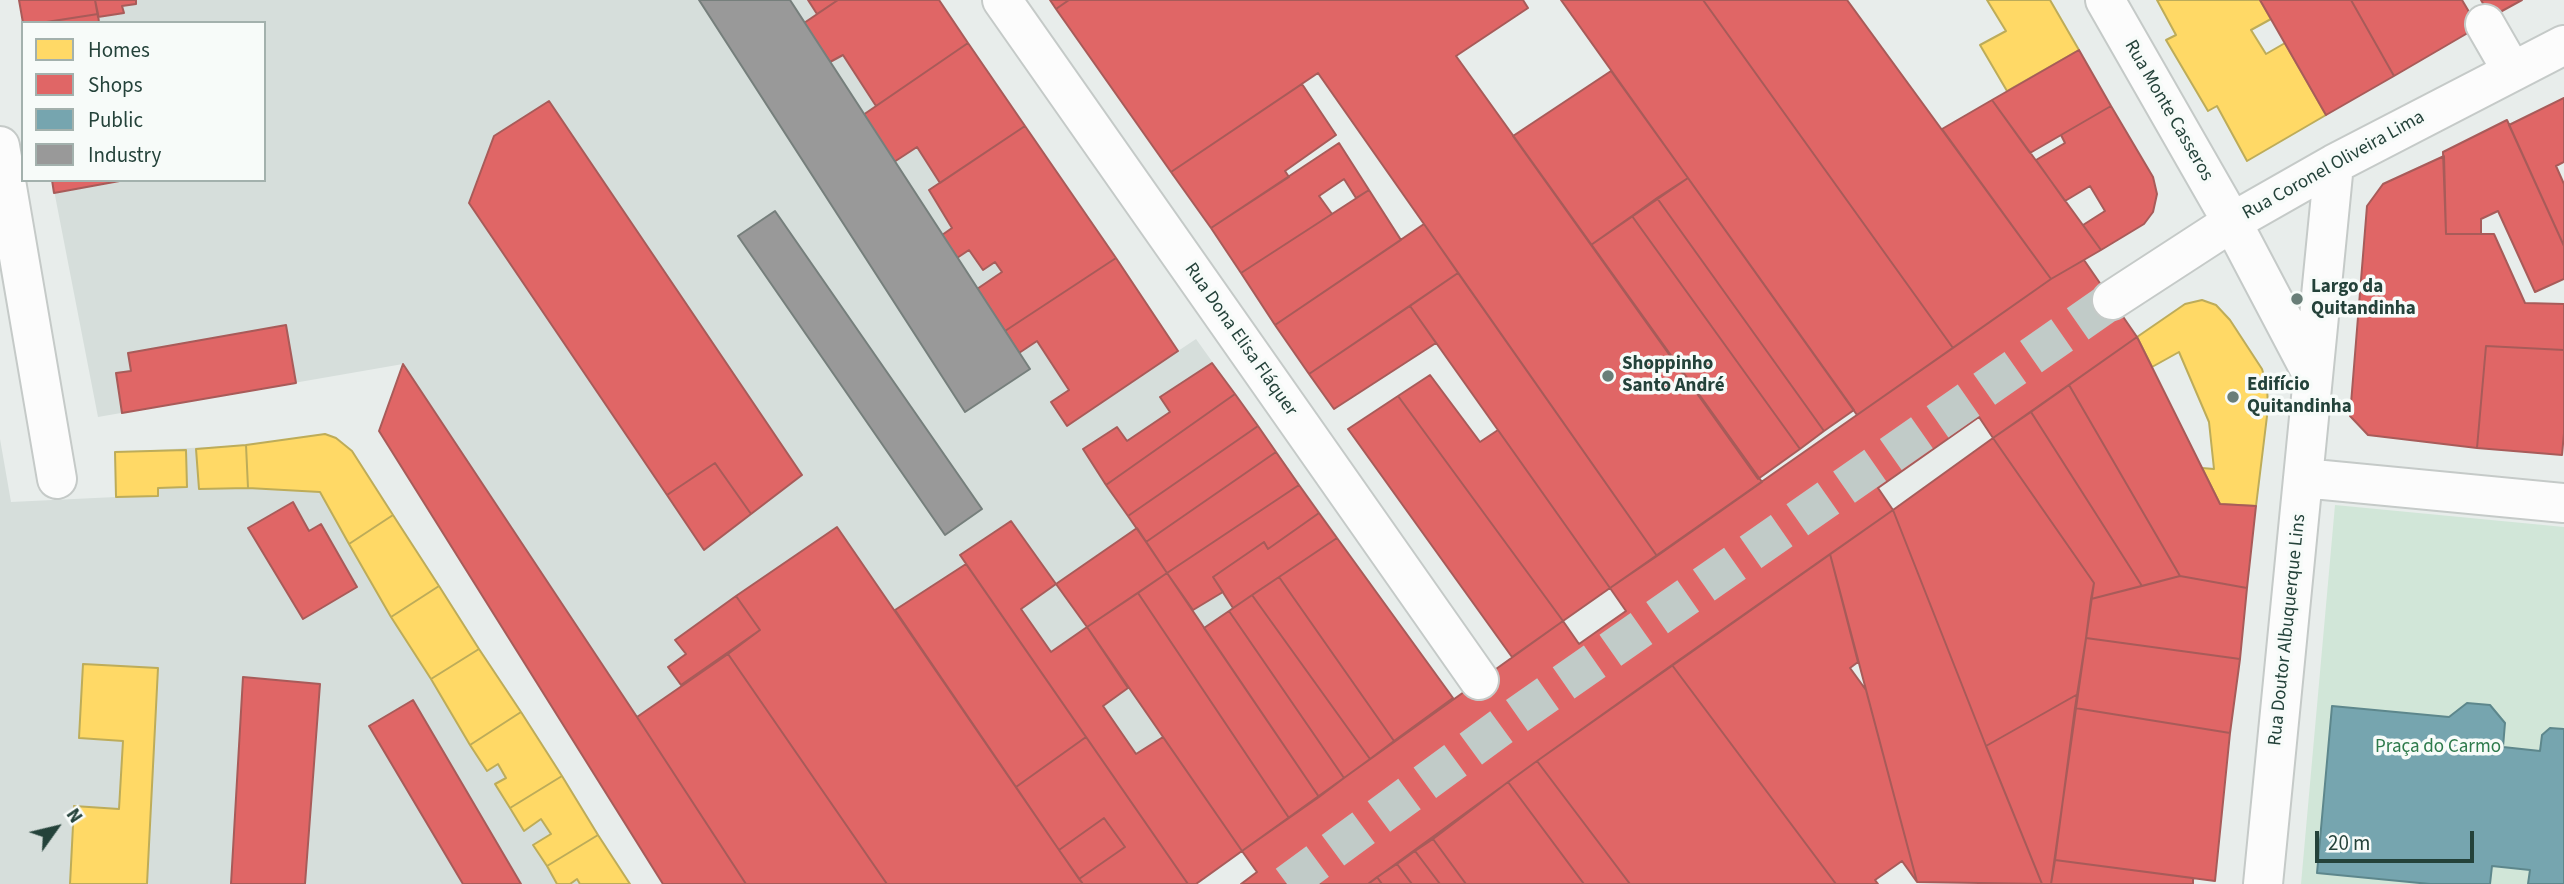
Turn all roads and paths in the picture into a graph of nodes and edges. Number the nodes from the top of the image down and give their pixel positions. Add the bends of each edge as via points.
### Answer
1 (1002, 0) edge
2 (2105, 0) edge
3 (2485, 24) dead end
4 (2564, 44) edge
5 (2512, 71) junction
6 (0, 146) edge
7 (2334, 164) junction
8 (2232, 222) junction
9 (2112, 300) tunnel mouth
10 (2313, 376) junction
11 (2303, 478) junction
12 (57, 479) dead end
13 (2564, 503) edge
14 (1479, 680) dead end
15 (2263, 884) edge

1 - 14 street, Rua Dona Elisa Fláquer
2 - 8 street, Rua Monte Casseros
3 - 5 street
4 - 5 street, Rua Coronel Oliveira Lima
5 - 7 street, Rua Coronel Oliveira Lima
6 - 12 street
7 - 8 street, Rua Coronel Oliveira Lima
7 - 10 street
8 - 9 street, Rua Coronel Oliveira Lima
8 - 10 street
10 - 11 street, Rua Doutor Albuquerque Lins
11 - 13 street
11 - 15 street, Rua Doutor Albuquerque Lins

